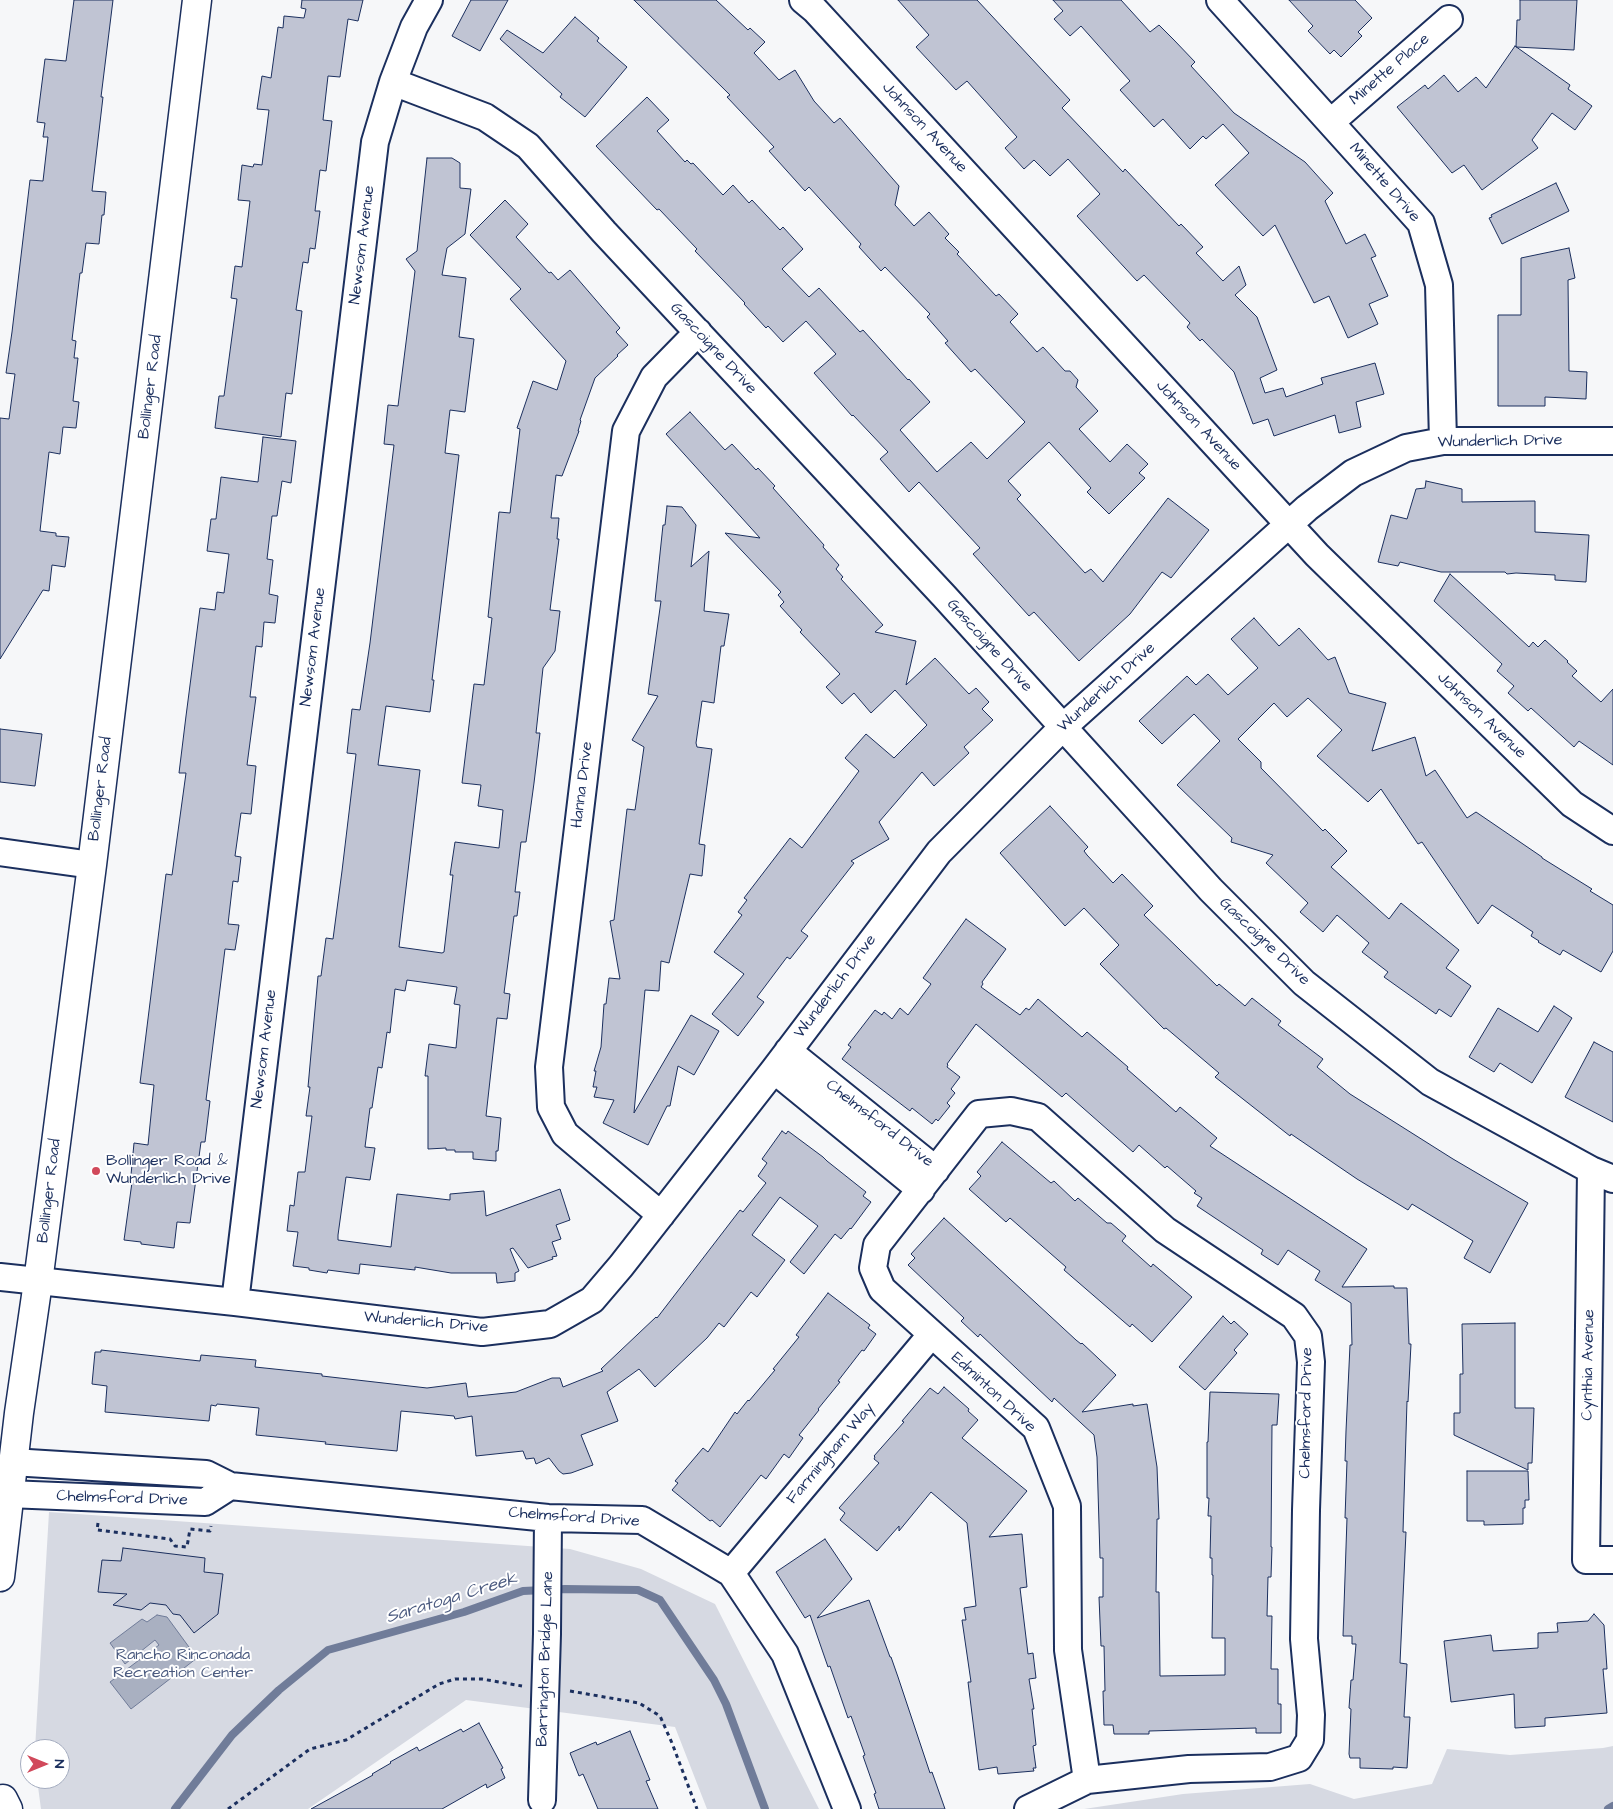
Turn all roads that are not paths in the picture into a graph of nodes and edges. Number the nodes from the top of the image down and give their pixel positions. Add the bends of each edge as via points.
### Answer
1 (197, 0) edge
2 (429, 0) edge
3 (803, 0) edge
4 (1220, 0) edge
5 (1449, 19) dead end
6 (393, 82) junction
7 (1331, 122) junction
8 (698, 332) junction
9 (1443, 441) junction
10 (1613, 441) edge
11 (1288, 525) junction
12 (1062, 728) junction
13 (1613, 831) edge
14 (0, 852) edge
15 (92, 865) junction
16 (781, 1060) junction
17 (1602, 1175) edge
18 (928, 1180) junction
19 (661, 1215) junction
20 (0, 1278) edge
21 (38, 1282) junction
22 (234, 1302) junction
23 (931, 1335) junction
24 (12, 1462) junction
25 (230, 1486) junction
26 (8, 1494) junction
27 (548, 1518) junction
28 (1613, 1560) edge
29 (731, 1573) junction
30 (0, 1578) edge
31 (1087, 1780) junction
32 (538, 1806) edge
33 (847, 1809) edge
34 (1028, 1809) edge

1 - 15 main road, Bollinger Road
2 - 6 street, Newsom Avenue via 414,27
3 - 11 street, Johnson Avenue
4 - 7 street, Minette Drive
5 - 7 street, Minette Place
6 - 8 street, Gascoigne Drive via 484,117 528,146
6 - 22 street, Newsom Avenue via 375,142
7 - 9 street, Minette Drive via 1421,223 1440,285
8 - 12 street, Gascoigne Drive
8 - 19 street, Hanna Drive via 654,377 626,430 549,1067 551,1107 565,1134
9 - 10 street, Wunderlich Drive
9 - 11 street, Wunderlich Drive via 1406,448 1353,473
11 - 12 street, Wunderlich Drive
11 - 13 street, Johnson Avenue via 1572,804
12 - 16 street, Wunderlich Drive via 939,852
12 - 17 street, Gascoigne Drive via 1211,890 1304,983 1430,1082
14 - 15 street
15 - 21 main road, Bollinger Road
16 - 18 street, Chelmsford Drive
16 - 19 street, Wunderlich Drive
17 - 28 street, Cynthia Avenue via 1586,1560
18 - 23 street, Edminton Drive via 877,1246 873,1268 882,1289
18 - 31 street, Chelmsford Drive via 979,1114 1011,1111 1038,1117 1165,1230 1294,1316 1308,1336 1311,1362 1304,1639 1310,1740 1299,1758 1270,1767 1189,1770
19 - 22 street, Wunderlich Drive via 592,1300 550,1324 482,1332
20 - 21 street, Wunderlich Drive
21 - 22 street, Wunderlich Drive
21 - 24 main road, Bollinger Road
23 - 29 street, Farmingham Way
23 - 31 street, Edminton Drive via 1036,1428 1067,1506 1068,1650
24 - 25 street, Chelmsford Drive via 206,1474
24 - 26 main road, Bollinger Road
25 - 26 street, Chelmsford Drive via 205,1502
25 - 27 street, Chelmsford Drive
26 - 30 main road, Bollinger Road
27 - 29 street, Chelmsford Drive via 642,1520
27 - 32 street, Barrington Bridge Lane via 547,1634
29 - 33 street, Chelmsford Drive via 786,1654
31 - 34 street, Chelmsford Drive

